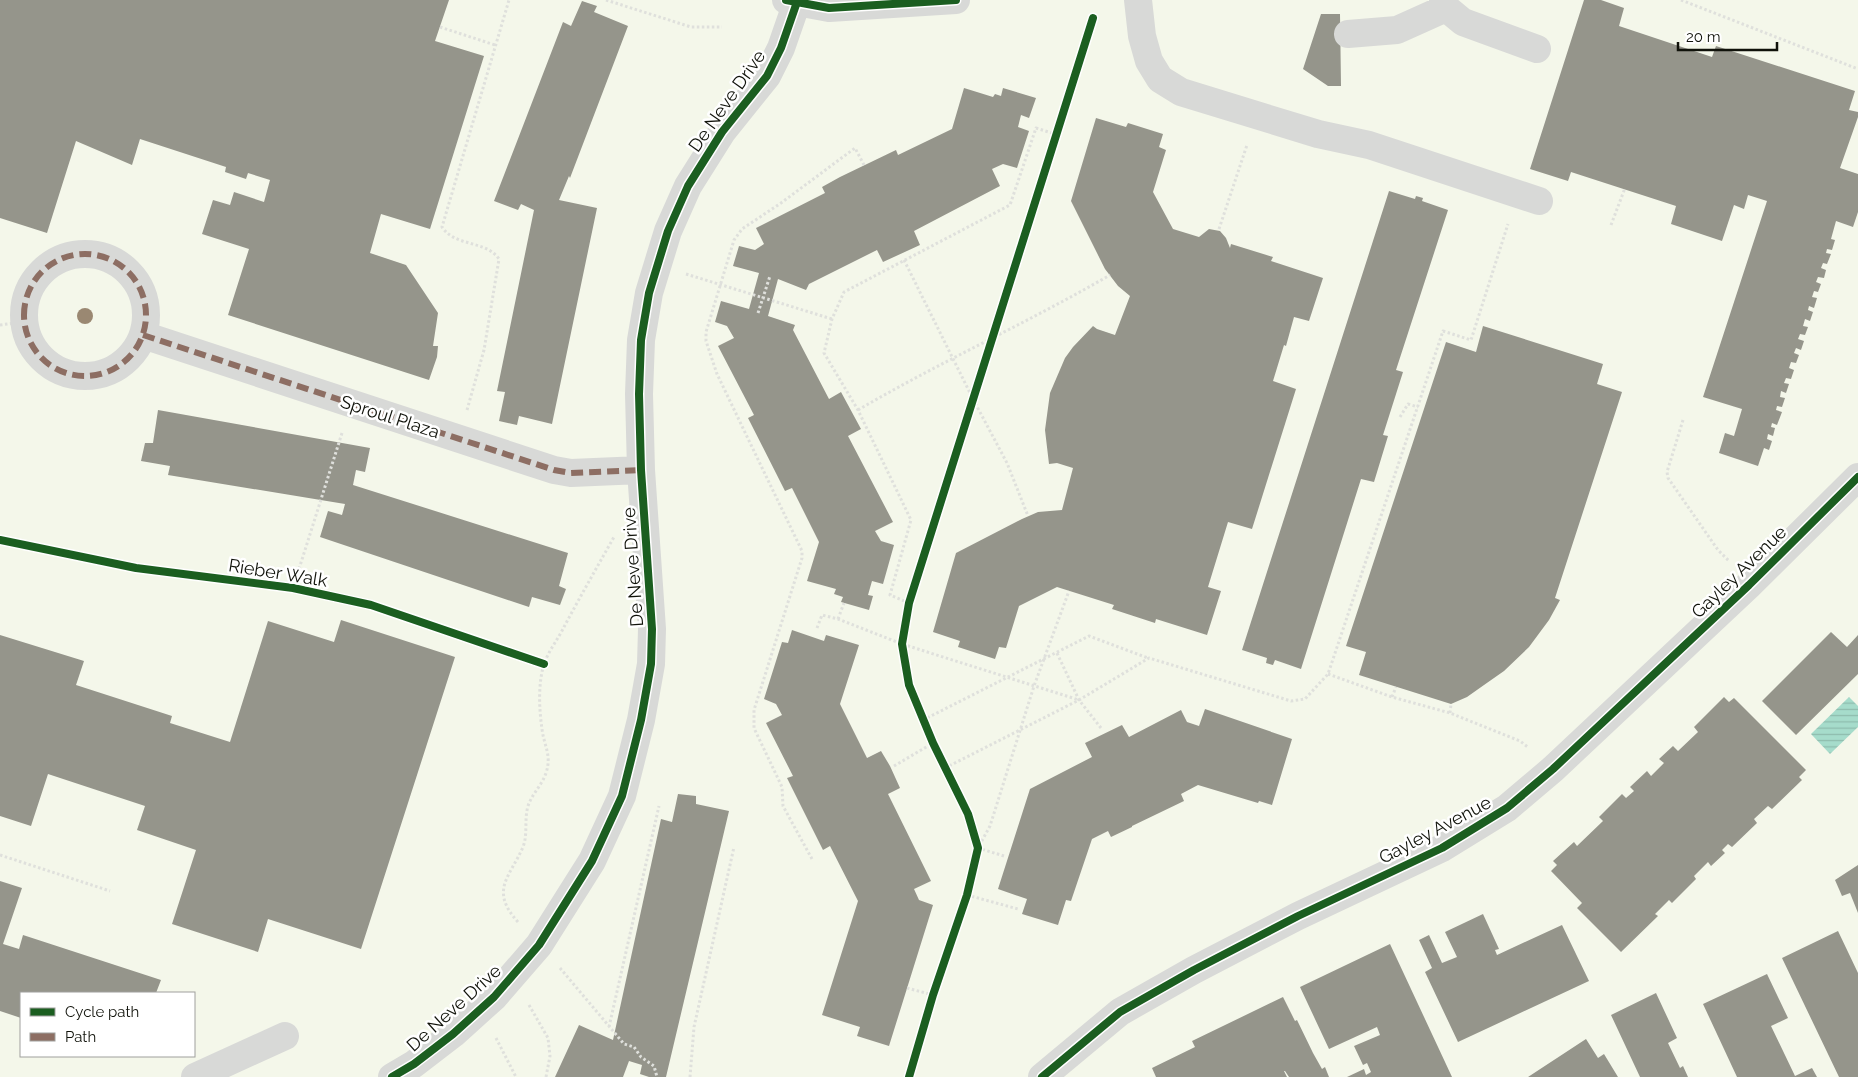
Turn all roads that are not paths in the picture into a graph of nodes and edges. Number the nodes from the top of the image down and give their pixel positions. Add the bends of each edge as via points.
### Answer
1 (956, 0) edge
2 (1138, 0) edge
3 (791, 1) edge
4 (1445, 4) edge
5 (1348, 34) dead end
6 (1537, 49) dead end
7 (1528, 198) road end
8 (12, 324) edge
9 (143, 335) junction
10 (641, 470) junction
11 (1858, 477) edge
12 (285, 1036) dead end
13 (195, 1077) edge
14 (392, 1077) edge
15 (1042, 1077) edge

1 - 3 street via 829,8
2 - 7 street via 1148,61 1160,79 1180,92 1318,134 1368,145
3 - 10 street, De Neve Drive via 781,48 766,76 722,132 688,186 658,260 642,340
4 - 5 street via 1397,30
4 - 6 street via 1463,22
8 - 9 street via 41,359 58,371 78,377 99,375 118,367 133,353
8 - 9 street via 44,268 62,257 81,253 101,255 120,264 134,277 143,295 146,315
9 - 10 street, Sproul Plaza via 554,470 571,473
10 - 14 street, De Neve Drive via 652,628 651,664 622,796 592,861 539,945 494,997 460,1028
11 - 15 street, Gayley Avenue via 1742,592 1507,808 1442,848 1298,916 1120,1012
12 - 13 street

